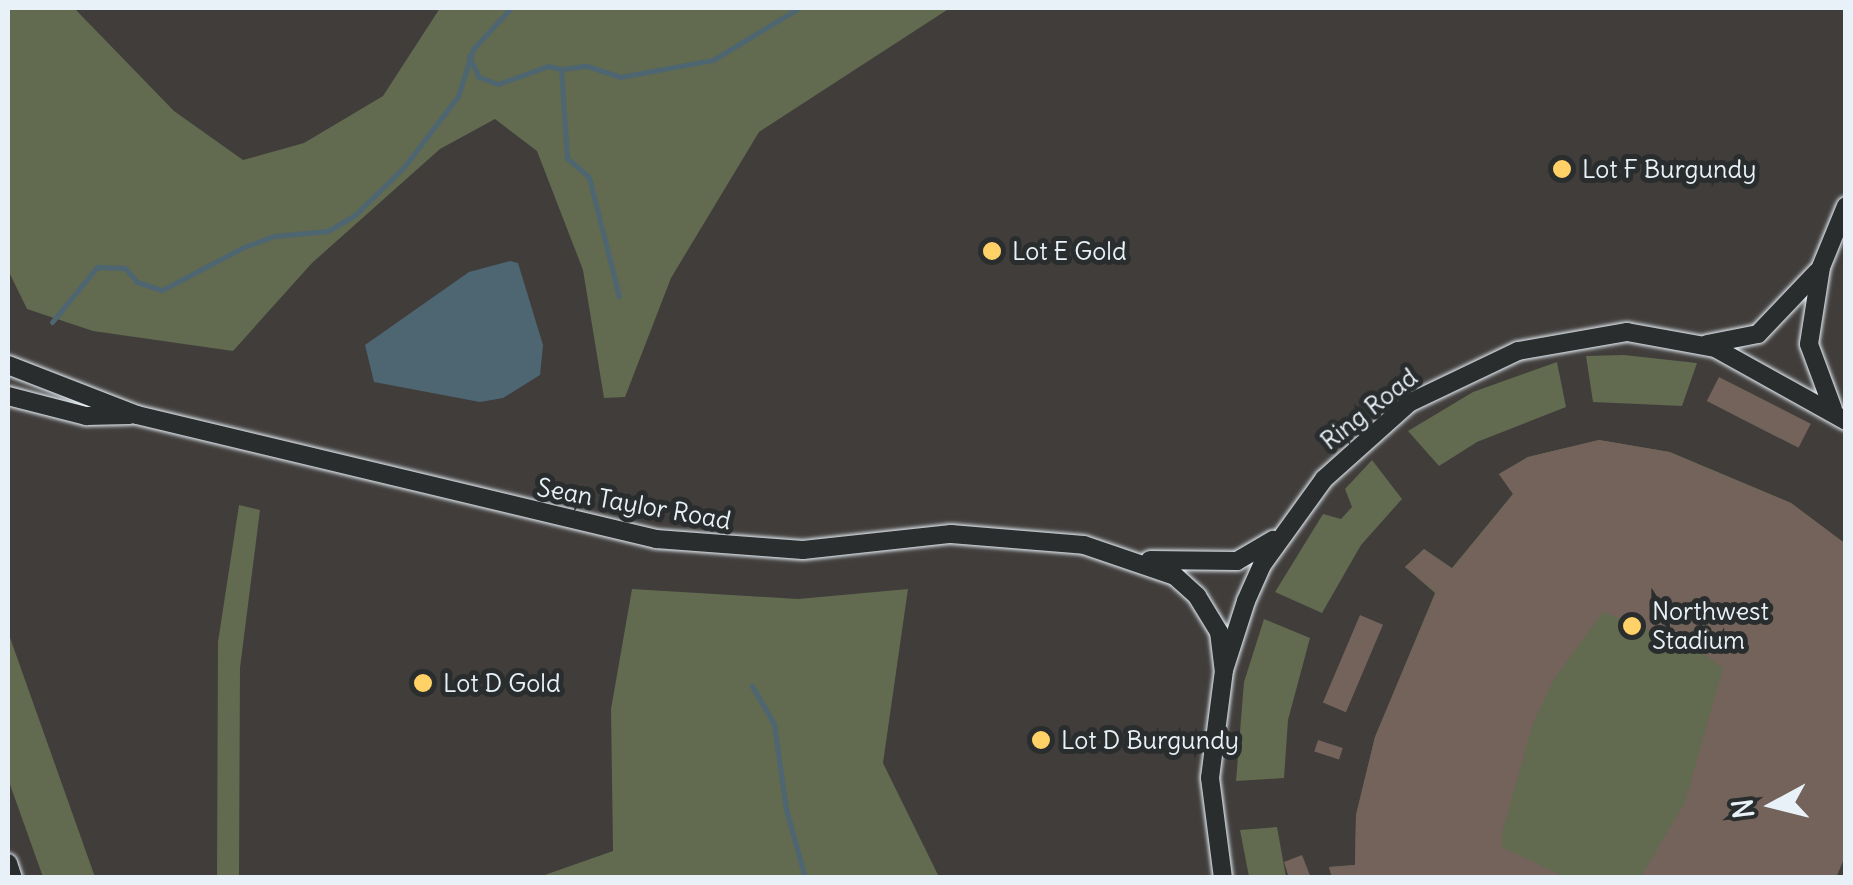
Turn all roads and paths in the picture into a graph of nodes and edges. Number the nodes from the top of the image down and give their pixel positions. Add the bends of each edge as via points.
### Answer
1 (1846, 206) edge
2 (1821, 267) junction
3 (1700, 344) junction
4 (8, 365) edge
5 (8, 396) edge
6 (8, 409) edge
7 (136, 415) junction
8 (1839, 415) edge
9 (86, 416) junction
10 (1286, 528) junction
11 (1130, 558) junction
12 (1224, 670) junction
13 (8, 862) edge
14 (13, 878) edge
15 (1223, 878) edge

1 - 2 main road
2 - 3 main road via 1758,334
2 - 8 main road via 1809,344
3 - 8 main road, Ring Road
3 - 10 main road, Ring Road via 1627,332 1572,337 1460,374 1368,435
4 - 7 main road, Sean Taylor Road
5 - 9 main road, Sean Taylor Road
6 - 9 main road
7 - 9 main road, Sean Taylor Road
7 - 11 main road, Sean Taylor Road via 656,539 803,550 889,538 1002,536 1084,545
10 - 11 main road, Sean Taylor Road via 1237,560
10 - 12 main road, Ring Road via 1246,601
11 - 12 main road, Sean Taylor Road via 1174,576 1197,596 1218,632
12 - 15 main road, Ring Road via 1210,778
13 - 14 main road

